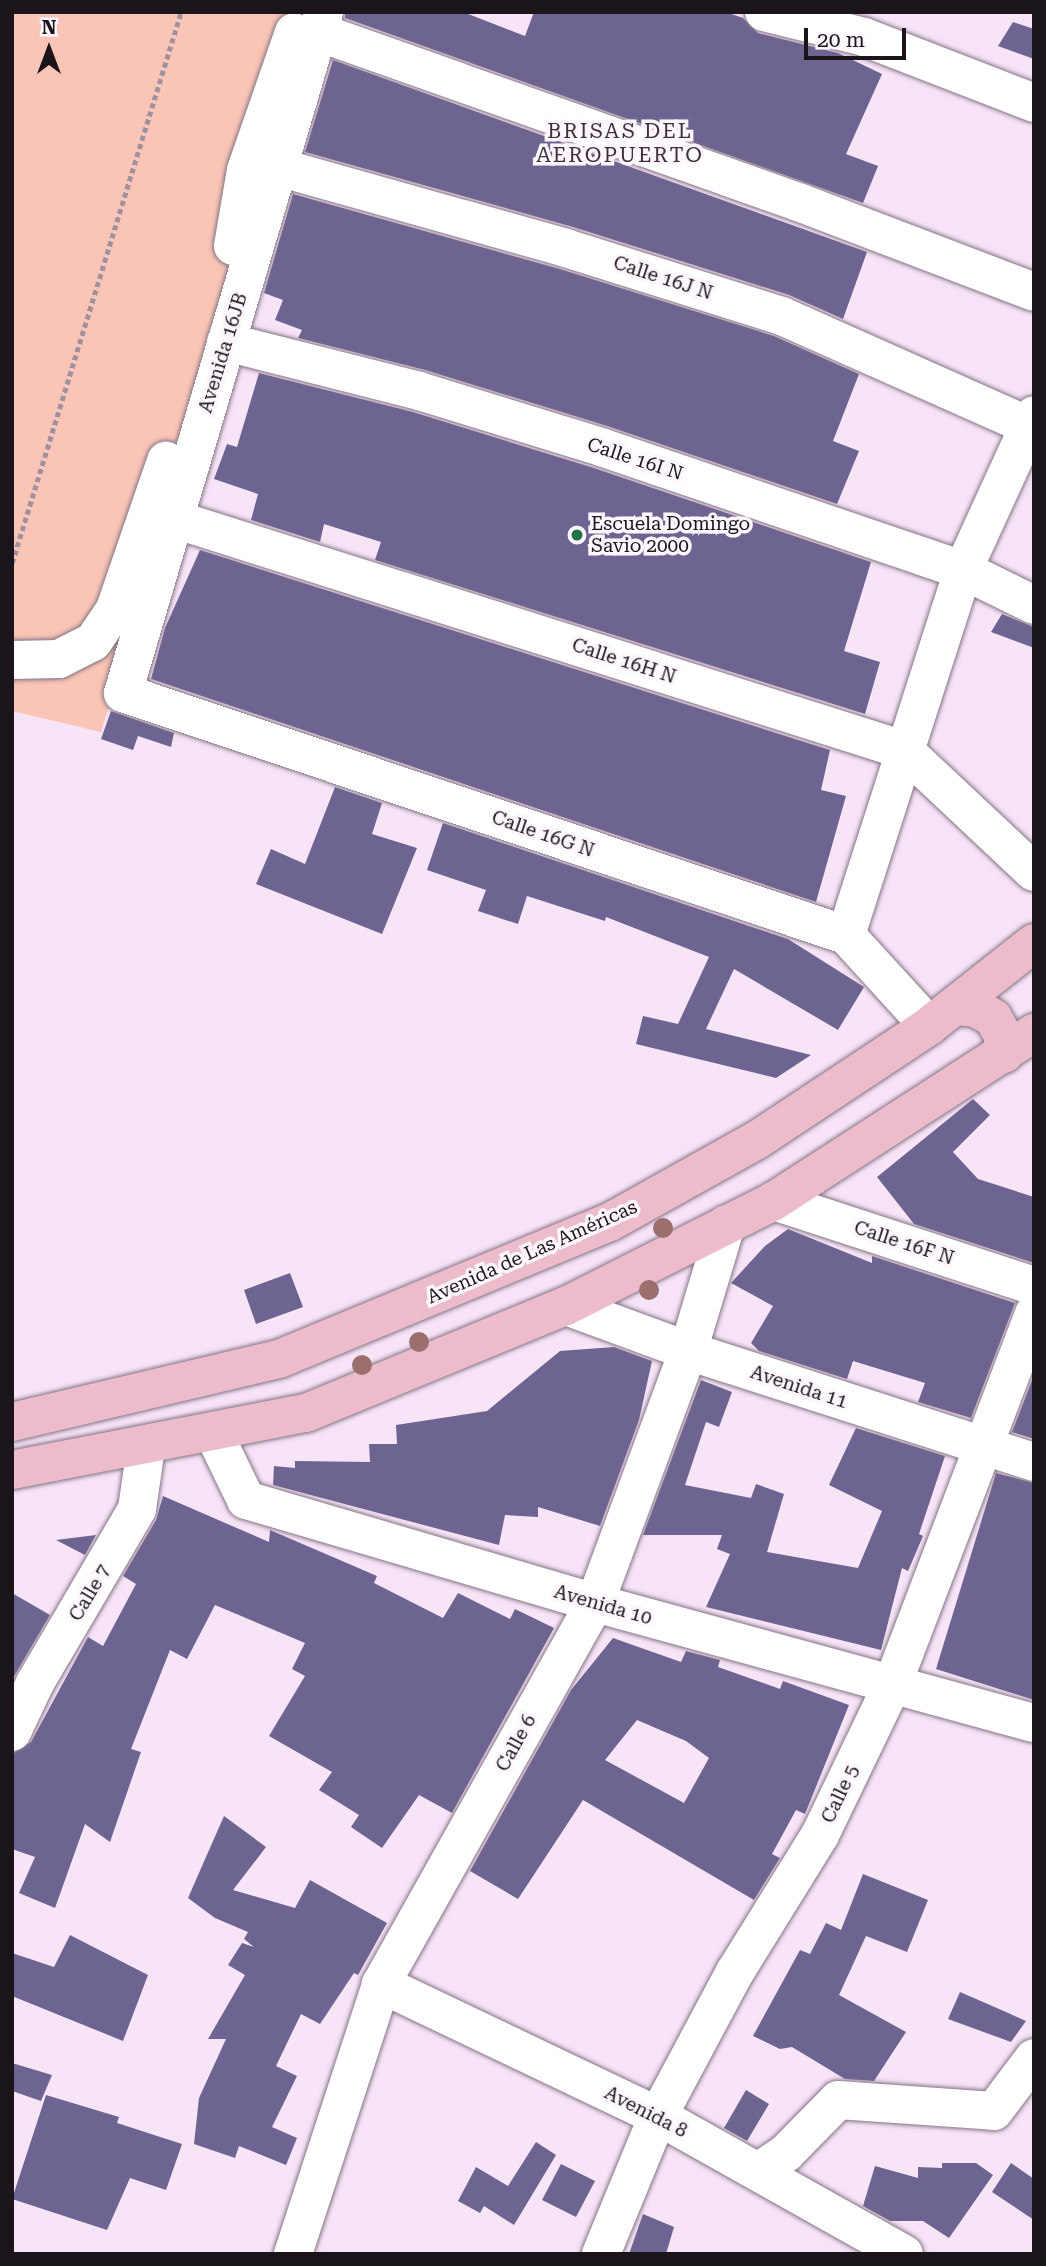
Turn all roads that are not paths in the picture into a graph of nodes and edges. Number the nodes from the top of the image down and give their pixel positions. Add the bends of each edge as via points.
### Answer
1 (764, 12) edge
2 (315, 19) edge
3 (868, 25) edge
4 (1034, 103) edge
5 (278, 167) junction
6 (1034, 292) edge
7 (226, 342) junction
8 (1032, 423) edge
9 (174, 519) junction
10 (963, 570) junction
11 (1034, 605) edge
12 (12, 660) edge
13 (123, 693) joint
14 (904, 750) junction
15 (1034, 872) edge
16 (846, 935) junction
17 (1032, 958) edge
18 (943, 1016) junction
19 (1019, 1044) edge
20 (774, 1201) junction
21 (726, 1225) junction
22 (1034, 1286) edge
23 (566, 1306) junction
24 (1034, 1313) edge
25 (688, 1351) junction
26 (12, 1422) edge
27 (214, 1434) junction
28 (984, 1446) junction
29 (146, 1447) junction
30 (1034, 1462) edge
31 (12, 1470) edge
32 (594, 1604) junction
33 (893, 1683) junction
34 (1034, 1723) edge
35 (12, 1732) edge
36 (381, 1984) junction
37 (1034, 2058) edge
38 (658, 2116) junction
39 (758, 2172) junction
40 (293, 2254) edge
41 (601, 2254) edge
42 (904, 2254) edge

1 - 3 street
2 - 5 street, Avenida 16JB
2 - 6 street
2 - 12 street via 246,170 228,270 115,609 93,642 59,659
3 - 4 street
5 - 7 street, Avenida 16JB
5 - 8 street, Calle 16J N via 566,248 782,316
7 - 9 street, Avenida 16JB
7 - 10 street, Calle 16I N via 394,384 601,447
8 - 10 street
9 - 13 street, Avenida 16JB
9 - 14 street, Calle 16H N
10 - 11 street, Calle 16I N
10 - 14 street
13 - 16 street, Calle 16G N
14 - 15 street, Calle 16H N
14 - 16 street
16 - 18 street, Calle 16G N
17 - 18 main road, Avenida de Las Américas
18 - 19 main road via 976,1007 993,1018 1003,1035
18 - 26 main road, Avenida de Las Américas via 757,1140 610,1222 279,1359
19 - 20 main road
20 - 21 main road
20 - 22 street, Calle 16F N
21 - 23 main road
21 - 25 street, Calle 6
23 - 25 street, Avenida 11
23 - 27 main road via 306,1413
24 - 28 street, Calle 5
25 - 28 street, Avenida 11
25 - 32 street, Calle 6
27 - 29 main road
27 - 32 street, Avenida 10 via 246,1500
28 - 30 street, Avenida 11
28 - 33 street, Calle 5
29 - 31 main road
29 - 35 street, Calle 7 via 137,1509
32 - 33 street, Avenida 10
32 - 36 street, Calle 6
33 - 34 street, Avenida 10
33 - 38 street, Calle 5 via 820,1835 735,1972
36 - 38 street, Avenida 8
36 - 40 street, Calle 6
37 - 39 street via 994,2111 838,2100 786,2153
38 - 39 street, Avenida 8
38 - 41 street, Calle 5
39 - 42 street, Avenida 8

